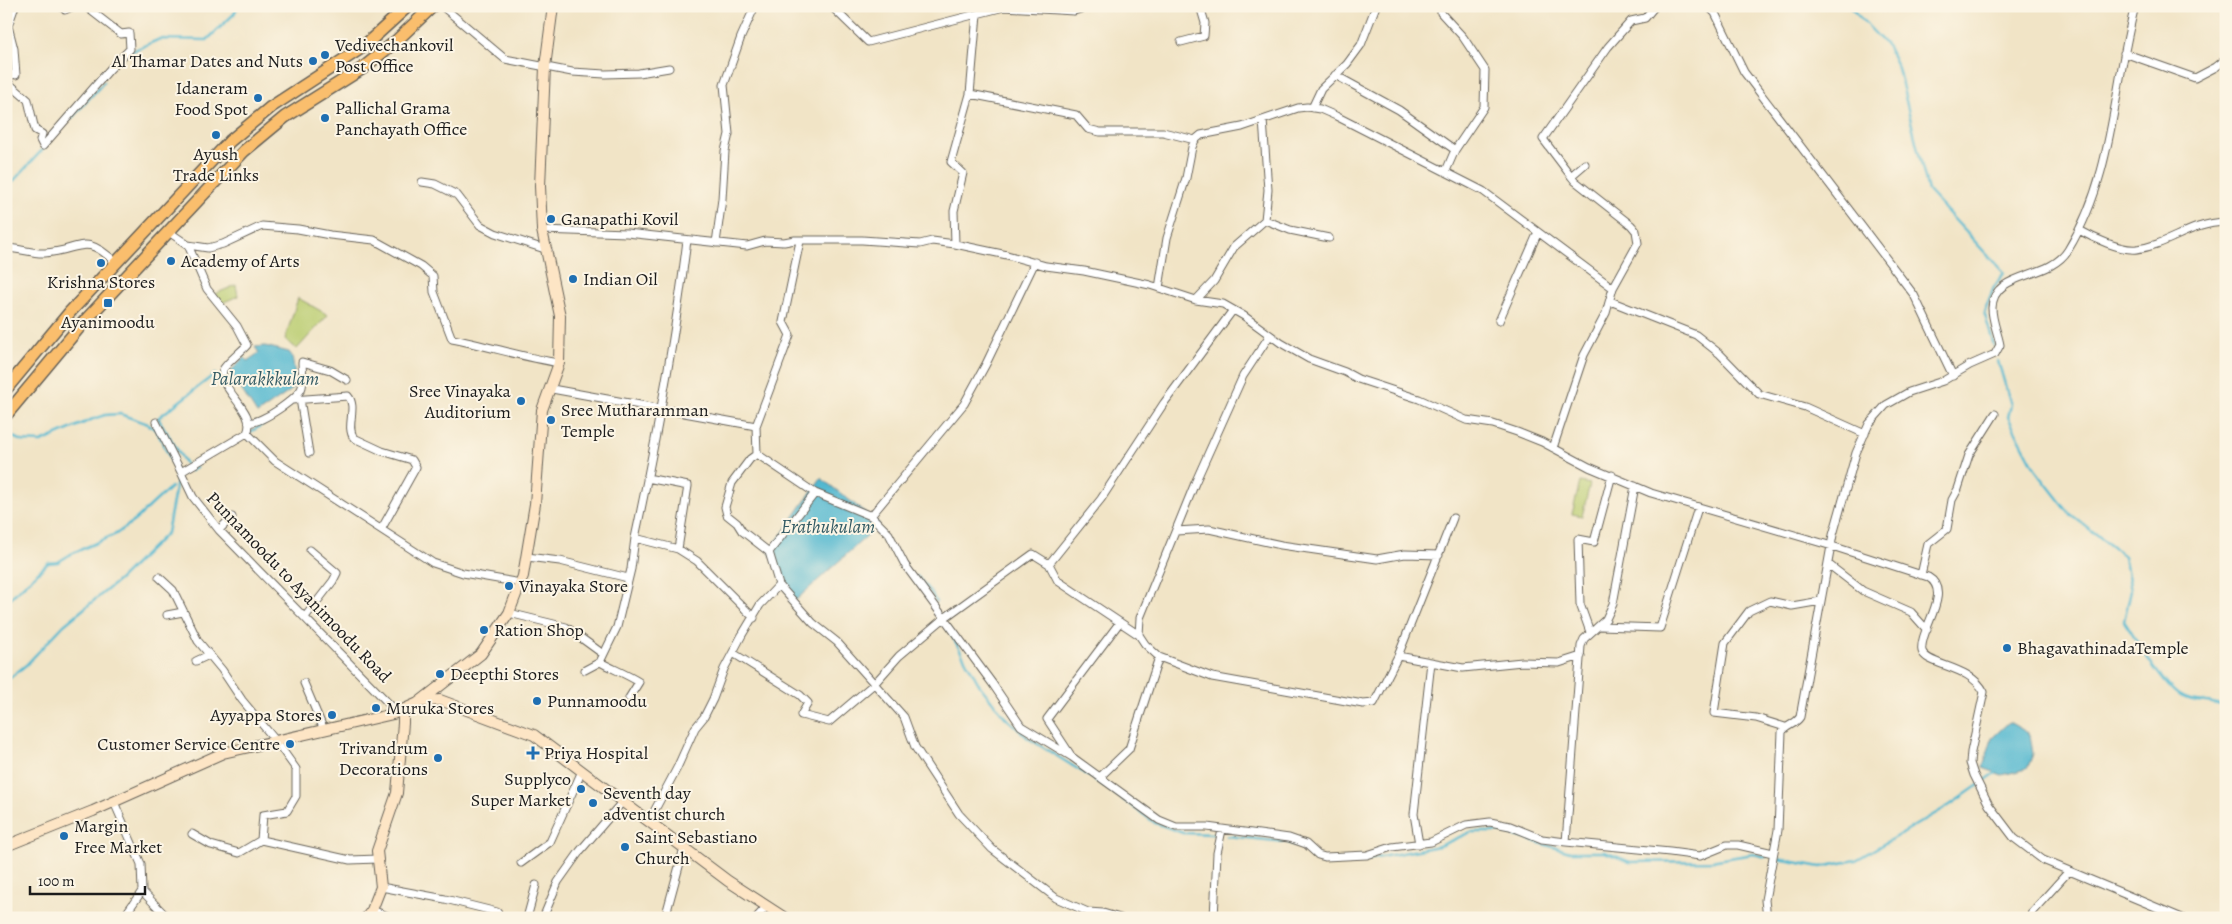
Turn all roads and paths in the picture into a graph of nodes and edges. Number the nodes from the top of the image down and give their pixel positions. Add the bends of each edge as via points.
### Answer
1 (15, 6) edge
2 (62, 6) edge
3 (74, 6) edge
4 (85, 6) edge
5 (408, 6) edge
6 (433, 6) edge
7 (442, 6) edge
8 (553, 6) edge
9 (756, 6) edge
10 (831, 6) edge
11 (1090, 6) edge
12 (1200, 6) edge
13 (1376, 6) edge
14 (1441, 6) edge
15 (1655, 6) edge
16 (1708, 6) edge
17 (2135, 6) edge
18 (1053, 8) edge
19 (1074, 9) edge
20 (977, 14) junction
21 (1181, 42) dead end
22 (2124, 53) junction
23 (2226, 58) edge
24 (545, 67) junction
25 (669, 68) dead end
26 (1334, 75) junction
27 (6, 80) edge
28 (970, 94) junction
29 (1312, 108) junction
30 (1263, 120) junction
31 (1195, 140) junction
32 (1456, 150) junction
33 (1586, 164) dead end
34 (1446, 171) junction
35 (1570, 176) junction
36 (422, 182) dead end
37 (1265, 220) junction
38 (2226, 222) edge
39 (542, 230) junction
40 (2079, 230) junction
41 (169, 232) junction
42 (1538, 232) junction
43 (1329, 238) dead end
44 (687, 240) junction
45 (800, 240) junction
46 (716, 243) junction
47 (955, 244) junction
48 (188, 245) junction
49 (6, 248) edge
50 (548, 250) junction
51 (1035, 262) junction
52 (116, 263) junction
53 (1159, 288) junction
54 (1613, 288) junction
55 (1196, 300) junction
56 (1610, 301) junction
57 (1233, 310) junction
58 (1499, 321) dead end
59 (1270, 335) junction
60 (559, 362) junction
61 (1953, 376) junction
62 (347, 380) dead end
63 (6, 389) edge
64 (552, 389) junction
65 (296, 399) junction
66 (661, 408) junction
67 (1995, 414) dead end
68 (6, 415) edge
69 (156, 422) dead end
70 (250, 422) junction
71 (756, 426) junction
72 (1865, 434) junction
73 (249, 435) junction
74 (1553, 448) junction
75 (309, 453) dead end
76 (757, 454) junction
77 (181, 472) junction
78 (1612, 475) junction
79 (647, 478) junction
80 (1635, 486) junction
81 (815, 493) junction
82 (1698, 508) junction
83 (871, 516) junction
84 (232, 517) dead end
85 (1453, 518) dead end
86 (382, 528) junction
87 (219, 530) junction
88 (1176, 531) junction
89 (635, 538) junction
90 (1832, 546) junction
91 (678, 549) junction
92 (310, 550) dead end
93 (769, 552) junction
94 (1439, 555) junction
95 (527, 556) junction
96 (1049, 564) junction
97 (1828, 564) junction
98 (1921, 575) junction
99 (159, 578) dead end
100 (628, 578) junction
101 (521, 582) junction
102 (780, 585) junction
103 (1821, 601) junction
104 (183, 612) junction
105 (509, 613) junction
106 (167, 614) dead end
107 (305, 617) junction
108 (754, 618) junction
109 (943, 619) junction
110 (1120, 622) junction
111 (1600, 626) junction
112 (1925, 628) junction
113 (1590, 632) junction
114 (1139, 634) junction
115 (733, 653) junction
116 (603, 654) junction
117 (209, 655) junction
118 (1398, 656) junction
119 (1581, 656) junction
120 (1158, 657) junction
121 (196, 661) dead end
122 (600, 662) junction
123 (1431, 662) junction
124 (585, 670) dead end
125 (304, 683) dead end
126 (875, 683) junction
127 (628, 698) dead end
128 (418, 702) junction
129 (400, 711) junction
130 (1785, 728) junction
131 (324, 730) junction
132 (276, 741) junction
133 (1072, 757) junction
134 (582, 771) junction
135 (1100, 777) junction
136 (623, 801) junction
137 (114, 802) junction
138 (648, 821) junction
139 (1222, 830) junction
140 (192, 834) dead end
141 (261, 840) junction
142 (1566, 842) junction
143 (1419, 844) junction
144 (6, 846) edge
145 (684, 848) junction
146 (1773, 853) junction
147 (378, 859) junction
148 (521, 863) dead end
149 (2069, 871) junction
150 (536, 885) dead end
151 (381, 886) junction
152 (142, 891) junction
153 (766, 906) junction
154 (369, 914) edge
155 (123, 918) edge
156 (168, 918) edge
157 (392, 918) edge
158 (501, 918) edge
159 (527, 918) edge
160 (543, 918) edge
161 (665, 918) edge
162 (756, 918) edge
163 (785, 918) edge
164 (1120, 918) edge
165 (1214, 918) edge
166 (1767, 918) edge
167 (2030, 918) edge
168 (2182, 918) edge

1 - 27 street via 8,26 16,75 12,74
2 - 3 street via 65,10
4 - 27 street via 121,34 129,33 130,49 44,146 40,140 42,134 35,130 28,100
5 - 52 main road via 363,47 271,107 230,141
6 - 41 main road via 363,68 263,134
7 - 24 street via 505,59
8 - 24 main road
9 - 46 street via 724,85 730,134 725,151
10 - 20 street via 868,42
11 - 19 street
12 - 21 street via 1205,23 1204,36
13 - 26 street via 1361,45
14 - 32 street via 1441,13 1486,70 1484,107
15 - 35 street via 1645,18 1631,21 1608,47 1543,139
16 - 61 street via 1715,12 1744,72 1914,296
17 - 22 street
18 - 19 street
18 - 20 street via 1004,8
20 - 28 street
22 - 23 street via 2195,78 2216,68
22 - 40 street via 2102,166 2092,205
24 - 25 street via 605,74
24 - 39 main road via 540,186
26 - 29 street via 1321,89
26 - 32 street via 1399,110
28 - 31 street via 1076,115 1088,129 1100,132 1163,132
28 - 47 street via 951,162 963,173 954,211
29 - 30 street via 1298,108
29 - 34 street via 1336,116
30 - 31 street via 1201,135
30 - 37 street via 1268,190
31 - 53 street via 1167,238
32 - 34 street
33 - 35 street
34 - 42 street via 1483,191
35 - 54 street via 1636,231 1636,248
36 - 50 street via 435,184 457,195 480,225
37 - 43 street via 1290,230
37 - 55 street via 1234,247 1214,281
38 - 40 street via 2209,223 2136,250 2100,242
39 - 44 street via 596,231
39 - 50 main road
40 - 61 street via 2062,259 2048,269 2002,286 1992,309 2000,345 1998,351
41 - 48 street
41 - 68 main road via 76,331
42 - 54 street
42 - 58 street
44 - 46 street
44 - 66 street
45 - 46 street via 746,246
45 - 47 street
45 - 71 street via 783,322 790,335
47 - 51 street
48 - 60 street via 208,248 262,226 374,240 433,276 434,292 452,338
48 - 70 street via 207,289 238,326 247,343 226,366 223,376
49 - 52 street via 43,254 82,245 101,248
50 - 60 main road via 560,316
51 - 53 street
51 - 83 street via 964,404
52 - 63 main road via 57,326
53 - 55 street
54 - 56 street
55 - 57 street via 1222,304
56 - 72 street via 1696,335 1720,354 1759,394 1804,407
56 - 74 street via 1584,355
57 - 59 street
57 - 96 street via 1100,499
59 - 74 street via 1309,359 1358,379 1419,399 1466,420 1517,432
59 - 88 street via 1243,376
60 - 64 main road
61 - 72 street via 1909,392 1886,405 1869,424
62 - 65 street via 330,370 305,367 302,388
64 - 66 street
64 - 95 main road via 542,410 535,504
65 - 70 street via 258,422
65 - 75 street
65 - 86 street via 350,397 350,431 354,438 416,464
66 - 71 street
66 - 79 street
67 - 98 street via 1969,455 1952,500 1947,529 1928,544
69 - 77 street, Punnamoodu to Ayanimoodu Road
70 - 73 street
71 - 76 street
72 - 90 street via 1856,453
73 - 77 street
73 - 86 street via 275,461
74 - 78 street
76 - 81 street
76 - 93 street via 732,483 725,507 727,515 742,532
77 - 87 street, Punnamoodu to Ayanimoodu Road via 193,498
78 - 80 street
78 - 113 street via 1594,542 1578,539 1580,604
79 - 89 street
79 - 91 street via 688,486
80 - 82 street
80 - 111 street via 1613,604
81 - 83 street
81 - 93 street
82 - 90 street
82 - 111 street via 1660,628
83 - 109 street via 889,534 905,565
84 - 87 street
85 - 94 street
86 - 101 street via 433,563 463,573
87 - 107 street, Punnamoodu to Ayanimoodu Road
88 - 94 street via 1209,529 1281,545 1377,559 1405,554
88 - 114 street via 1140,618
89 - 91 street
89 - 100 street
90 - 97 street
90 - 98 street
91 - 108 street via 707,570
92 - 107 street via 337,573
93 - 102 street
94 - 118 street
95 - 100 street
95 - 101 main road
96 - 109 street via 1033,554
96 - 110 street via 1058,581
97 - 103 street
97 - 112 street via 1863,591 1911,612
98 - 112 street via 1932,579 1937,587 1935,608
99 - 104 street via 173,590
100 - 116 street via 618,627
101 - 105 main road
102 - 108 street via 760,605
102 - 126 street via 813,623 837,642
103 - 130 street via 1800,717
103 - 130 street via 1792,606 1770,601 1749,611 1726,643 1714,713 1756,718
104 - 106 street
104 - 117 street
105 - 116 street via 566,627
105 - 128 main road via 481,654
107 - 129 street, Punnamoodu to Ayanimoodu Road
108 - 115 street
109 - 126 street via 899,656
109 - 133 street via 1021,726
110 - 114 street
110 - 133 street via 1047,719
111 - 113 street
112 - 149 street via 1922,645 1926,658 1972,677 1984,692 1970,763 1989,805 2014,838 2044,860
113 - 119 street via 1584,639
114 - 120 street
115 - 126 street via 800,695 808,703 801,715 829,722
115 - 138 street via 714,700 695,728
116 - 122 street
117 - 121 street
117 - 132 street
118 - 120 street via 1378,698 1369,704 1212,677
118 - 123 street
119 - 123 street via 1559,663 1522,662 1463,668
119 - 142 street
120 - 135 street via 1129,749
122 - 124 street
122 - 127 street via 639,682
123 - 143 street via 1414,814
125 - 131 street
126 - 164 street via 904,717 915,747 959,814 992,849 1056,898 1088,912
128 - 129 main road
128 - 134 main road via 440,700 534,735
129 - 131 main road
129 - 147 main road via 404,723 396,793 377,851
130 - 146 street via 1781,741 1778,830
131 - 132 main road
132 - 137 main road via 223,753
132 - 141 street via 296,769 296,796 287,811 263,815
133 - 135 street
134 - 136 main road
134 - 148 street via 550,842
135 - 139 street via 1172,826
136 - 138 main road
136 - 160 street via 558,882
137 - 144 main road
137 - 152 street via 141,864
138 - 145 main road
139 - 143 street via 1289,838 1306,844 1325,857 1367,854
139 - 165 street via 1216,853
140 - 141 street via 211,845 239,854
141 - 147 street via 350,860
142 - 143 street via 1542,839 1490,822 1466,825 1431,842
142 - 146 street via 1700,856 1728,845
145 - 153 main road
145 - 161 street
146 - 166 street via 1765,900
147 - 151 main road
149 - 167 street
149 - 168 street
150 - 159 street
151 - 154 main road
151 - 158 street via 497,912
152 - 155 street
152 - 156 street
153 - 162 street
153 - 163 main road
154 - 157 street

